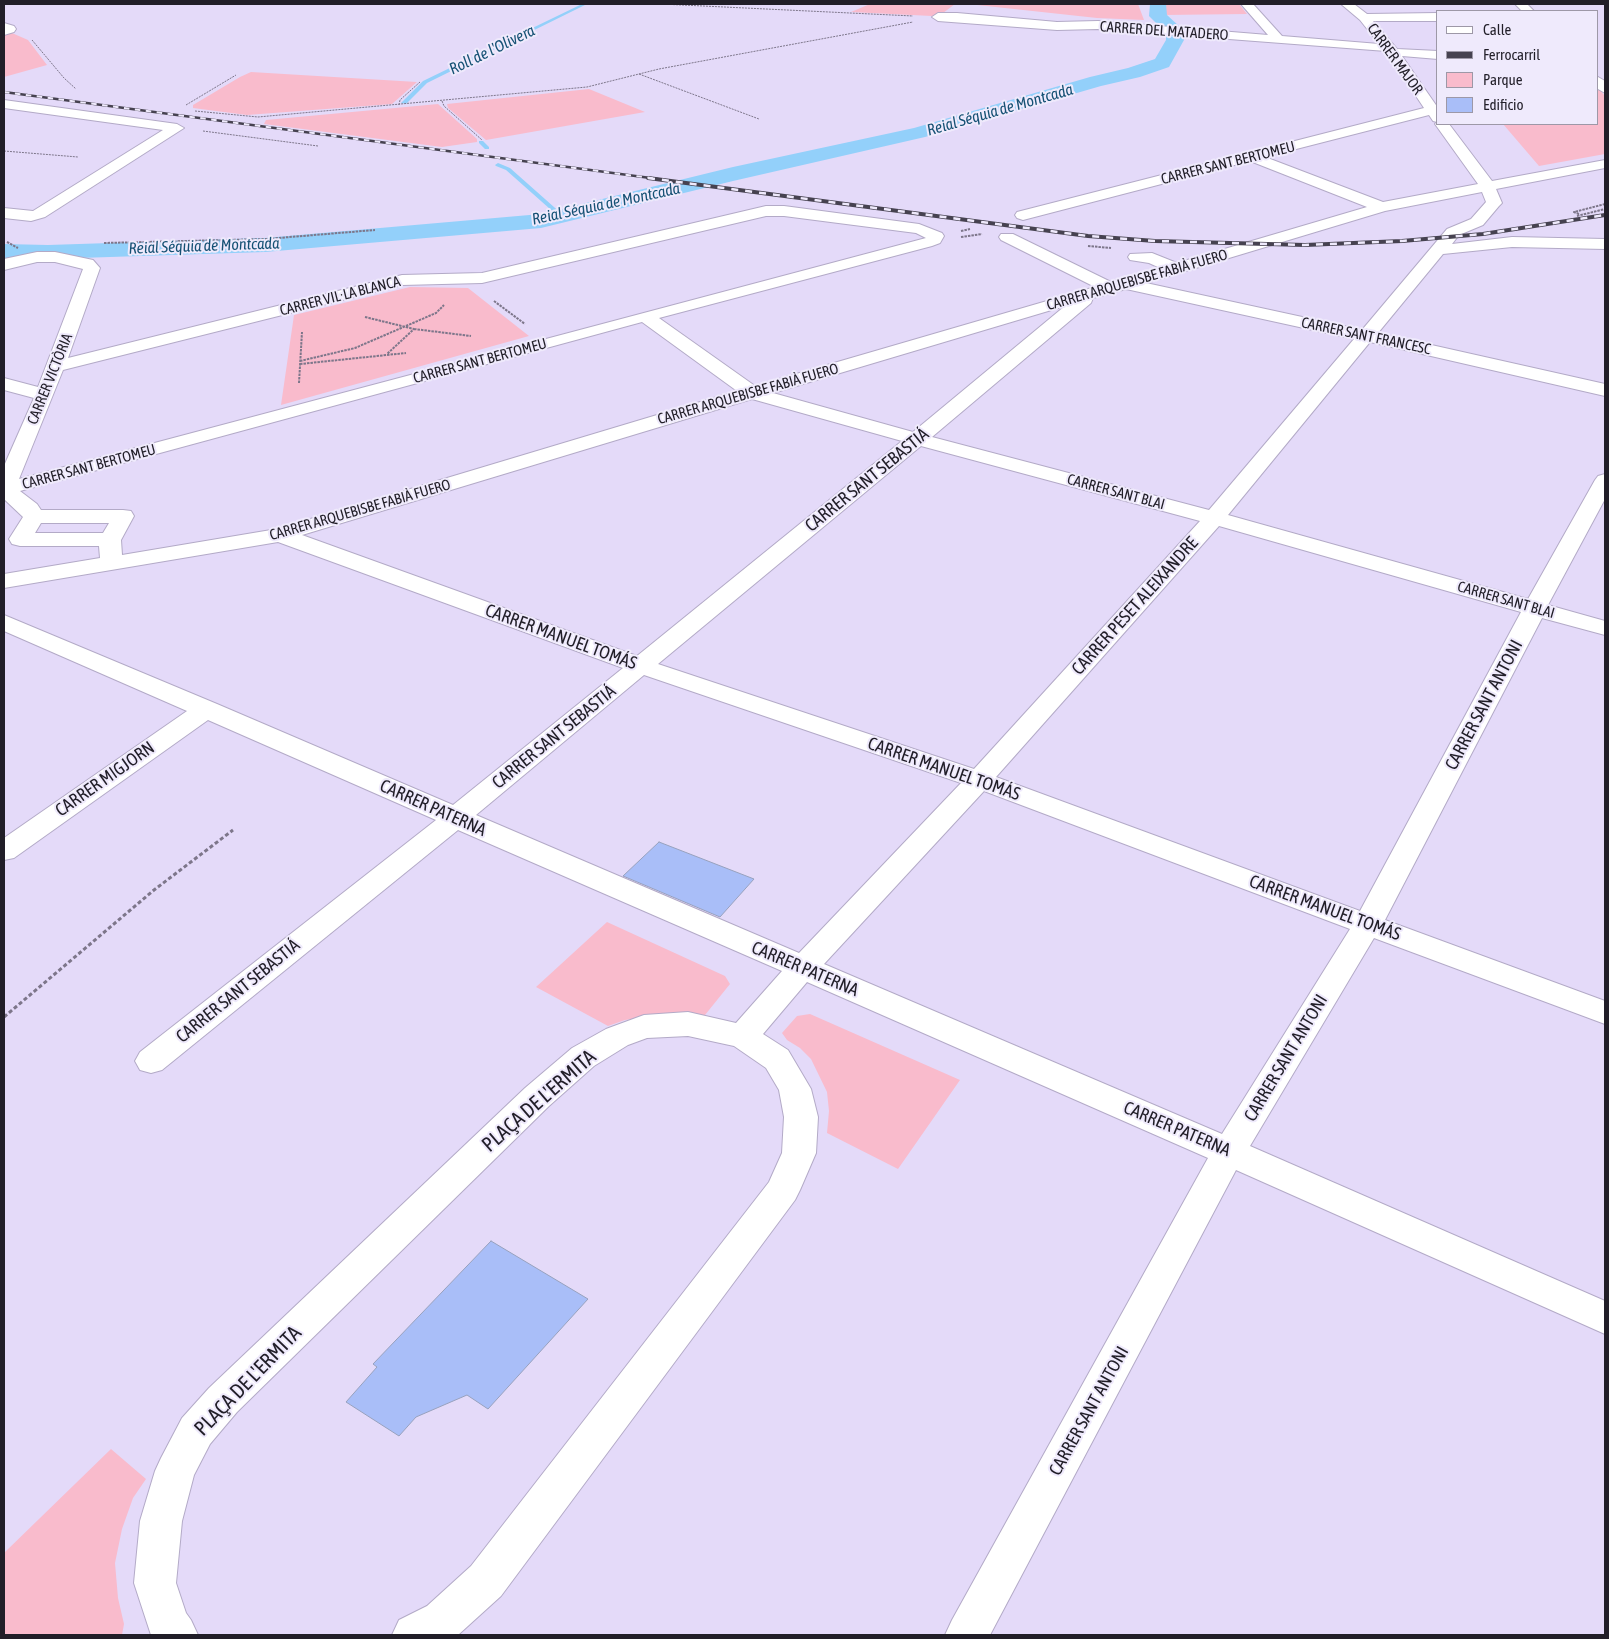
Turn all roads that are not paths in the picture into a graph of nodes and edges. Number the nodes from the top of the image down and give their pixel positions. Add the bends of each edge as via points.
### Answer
1 (1247, 4) edge
2 (1347, 4) edge
3 (1425, 4) edge
4 (1436, 12) edge
5 (938, 17) road end
6 (1436, 17) edge
7 (1364, 18) junction
8 (1278, 39) junction
9 (1391, 50) junction
10 (1436, 55) edge
11 (1416, 86) junction
12 (1430, 86) dead end
13 (4, 104) edge
14 (1435, 114) edge
15 (1443, 125) edge
16 (1252, 156) junction
17 (1599, 166) edge
18 (1488, 187) junction
19 (1468, 190) junction
20 (1382, 207) junction
21 (4, 213) edge
22 (1024, 215) dead end
23 (919, 229) joint
24 (1007, 237) road end
25 (1446, 241) junction
26 (1605, 244) edge
27 (14, 254) edge
28 (1136, 257) dead end
29 (1176, 269) junction
30 (1109, 288) junction
31 (645, 316) junction
32 (1364, 336) junction
33 (55, 367) junction
34 (4, 384) edge
35 (1605, 390) edge
36 (753, 393) junction
37 (45, 395) junction
38 (917, 439) junction
39 (1605, 480) edge
40 (4, 489) edge
41 (1214, 518) junction
42 (280, 535) junction
43 (111, 563) junction
44 (4, 581) edge
45 (1535, 608) junction
46 (4, 622) edge
47 (1605, 628) edge
48 (641, 666) junction
49 (208, 709) junction
50 (979, 780) junction
51 (454, 818) junction
52 (4, 851) edge
53 (1368, 924) junction
54 (804, 968) junction
55 (1605, 1013) edge
56 (743, 1036) junction
57 (151, 1061) dead end
58 (1229, 1152) junction
59 (1605, 1318) edge
60 (176, 1635) edge
61 (414, 1635) edge
62 (967, 1635) edge

1 - 8 street
2 - 7 street, CARRER MAJOR
3 - 4 street
5 - 8 street, CARRER DEL MATADERO
6 - 7 street
7 - 9 street, CARRER MAJOR
8 - 9 street, CARRER DEL MATADERO
9 - 10 street, CARRER DEL MATADERO
9 - 11 street, CARRER MAJOR
11 - 12 street
11 - 14 street, CARRER MAJOR
13 - 21 street via 177,128 39,214
14 - 16 street, CARRER SANT BERTOMEU
15 - 18 street
16 - 20 street
16 - 22 street, CARRER SANT BERTOMEU
17 - 18 street, CARRER ARQUEBISBE FABIÀ FUERO
18 - 19 street, CARRER ARQUEBISBE FABIÀ FUERO
18 - 25 street via 1494,203 1478,222
19 - 20 street, CARRER ARQUEBISBE FABIÀ FUERO
19 - 25 street via 1446,220
20 - 29 street, CARRER ARQUEBISBE FABIÀ FUERO
23 - 31 street, CARRER SANT BERTOMEU via 936,236 934,240
23 - 33 street, CARRER VIL·LA BLANCA via 775,210 482,278 402,280
24 - 30 street, CARRER SANT FRANCESC
25 - 26 street
25 - 32 street, CARRER PESET ALEIXANDRE
27 - 33 street, CARRER VICTÒRIA via 55,257 92,268
28 - 29 street via 1152,258
29 - 30 street, CARRER ARQUEBISBE FABIÀ FUERO
30 - 32 street, CARRER SANT FRANCESC
30 - 36 street, CARRER ARQUEBISBE FABIÀ FUERO
30 - 38 street, CARRER SANT SEBASTIÁ
31 - 36 street, CARRER SANT BLAI
31 - 40 street, CARRER SANT BERTOMEU
32 - 35 street, CARRER SANT FRANCESC
32 - 41 street, CARRER PESET ALEIXANDRE
33 - 37 street, CARRER VICTÒRIA
34 - 37 street
36 - 38 street, CARRER SANT BLAI
36 - 42 street, CARRER ARQUEBISBE FABIÀ FUERO
37 - 40 street, CARRER VICTÒRIA
38 - 41 street, CARRER SANT BLAI
38 - 48 street, CARRER SANT SEBASTIÁ
39 - 45 street, CARRER SANT ANTONI
40 - 43 street via 34,517 20,539 110,540
41 - 45 street, CARRER SANT BLAI
41 - 50 street, CARRER PESET ALEIXANDRE
42 - 43 street, CARRER ARQUEBISBE FABIÀ FUERO
42 - 48 street, CARRER MANUEL TOMÁS
43 - 44 street, CARRER ARQUEBISBE FABIÀ FUERO
45 - 47 street, CARRER SANT BLAI
45 - 53 street, CARRER SANT ANTONI
46 - 49 street, CARRER PATERNA
48 - 50 street, CARRER MANUEL TOMÁS
48 - 51 street, CARRER SANT SEBASTIÁ
49 - 51 street, CARRER PATERNA
49 - 52 street, CARRER MIGJORN
50 - 53 street, CARRER MANUEL TOMÁS
50 - 54 street, CARRER PESET ALEIXANDRE
51 - 54 street, CARRER PATERNA
51 - 57 street, CARRER SANT SEBASTIÁ
53 - 55 street, CARRER MANUEL TOMÁS
53 - 58 street, CARRER SANT ANTONI
54 - 56 street, CARRER PESET ALEIXANDRE
54 - 58 street, CARRER PATERNA
56 - 60 street, PLAÇA DE L'ERMITA via 688,1024 644,1027 617,1037 583,1057 537,1097 223,1400 196,1431 175,1471 160,1521 155,1583 168,1625
56 - 61 street, PLAÇA DE L'ERMITA via 777,1059 795,1089 801,1117 799,1153 783,1190 486,1581 442,1621
58 - 59 street, CARRER PATERNA
58 - 62 street, CARRER SANT ANTONI

